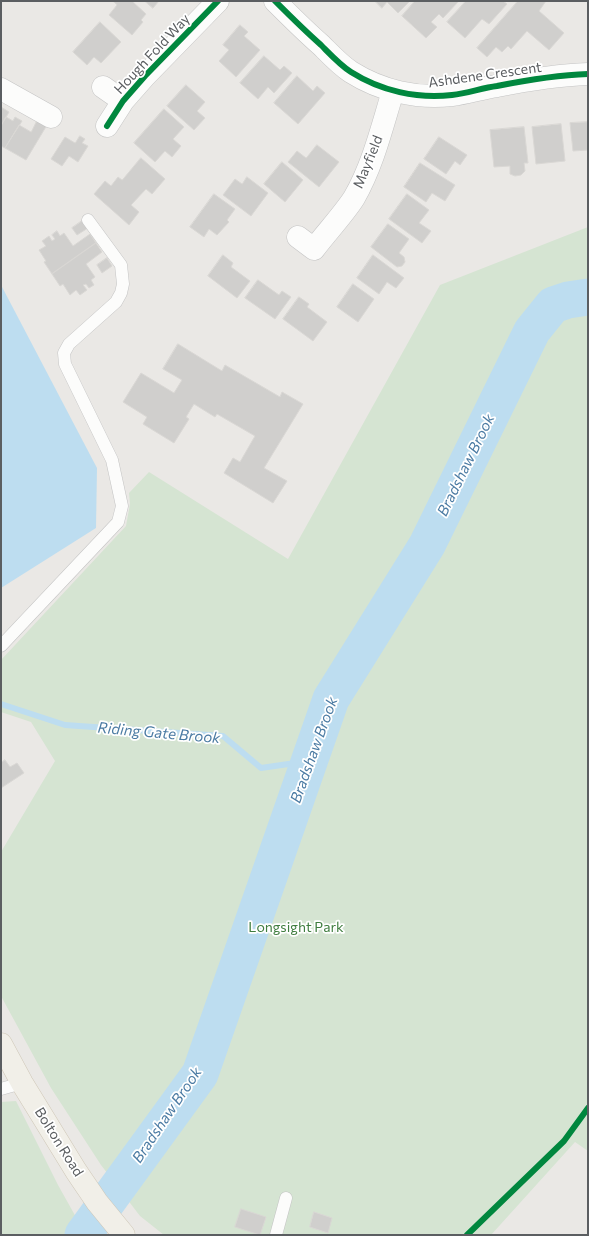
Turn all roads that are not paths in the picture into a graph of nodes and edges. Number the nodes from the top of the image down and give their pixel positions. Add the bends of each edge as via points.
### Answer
1 (218, 1) edge
2 (275, 1) edge
3 (588, 74) edge
4 (103, 87) dead end
5 (1, 89) edge
6 (393, 91) junction
7 (123, 100) junction
8 (52, 118) dead end
9 (107, 126) dead end
10 (88, 220) dead end
11 (298, 237) dead end
12 (1, 646) edge
13 (1, 1044) edge
14 (22, 1083) junction
15 (1, 1089) edge
16 (286, 1198) dead end
17 (124, 1235) edge
18 (276, 1235) edge

1 - 7 street, Hough Fold Way
2 - 6 street, Ashdene Crescent via 350,71
3 - 6 street, Ashdene Crescent via 498,85 453,95 424,96
4 - 7 street, Hough Fold Way
5 - 8 street
6 - 11 street, Mayfield via 374,153 353,199 314,249
7 - 9 street, Hough Fold Way
10 - 12 lane via 121,266 124,284 116,302 69,344 64,353 65,364 112,460 122,506 118,522
13 - 14 main road, Bolton Road
14 - 15 lane
14 - 17 main road, Bolton Road via 76,1171
16 - 18 lane

